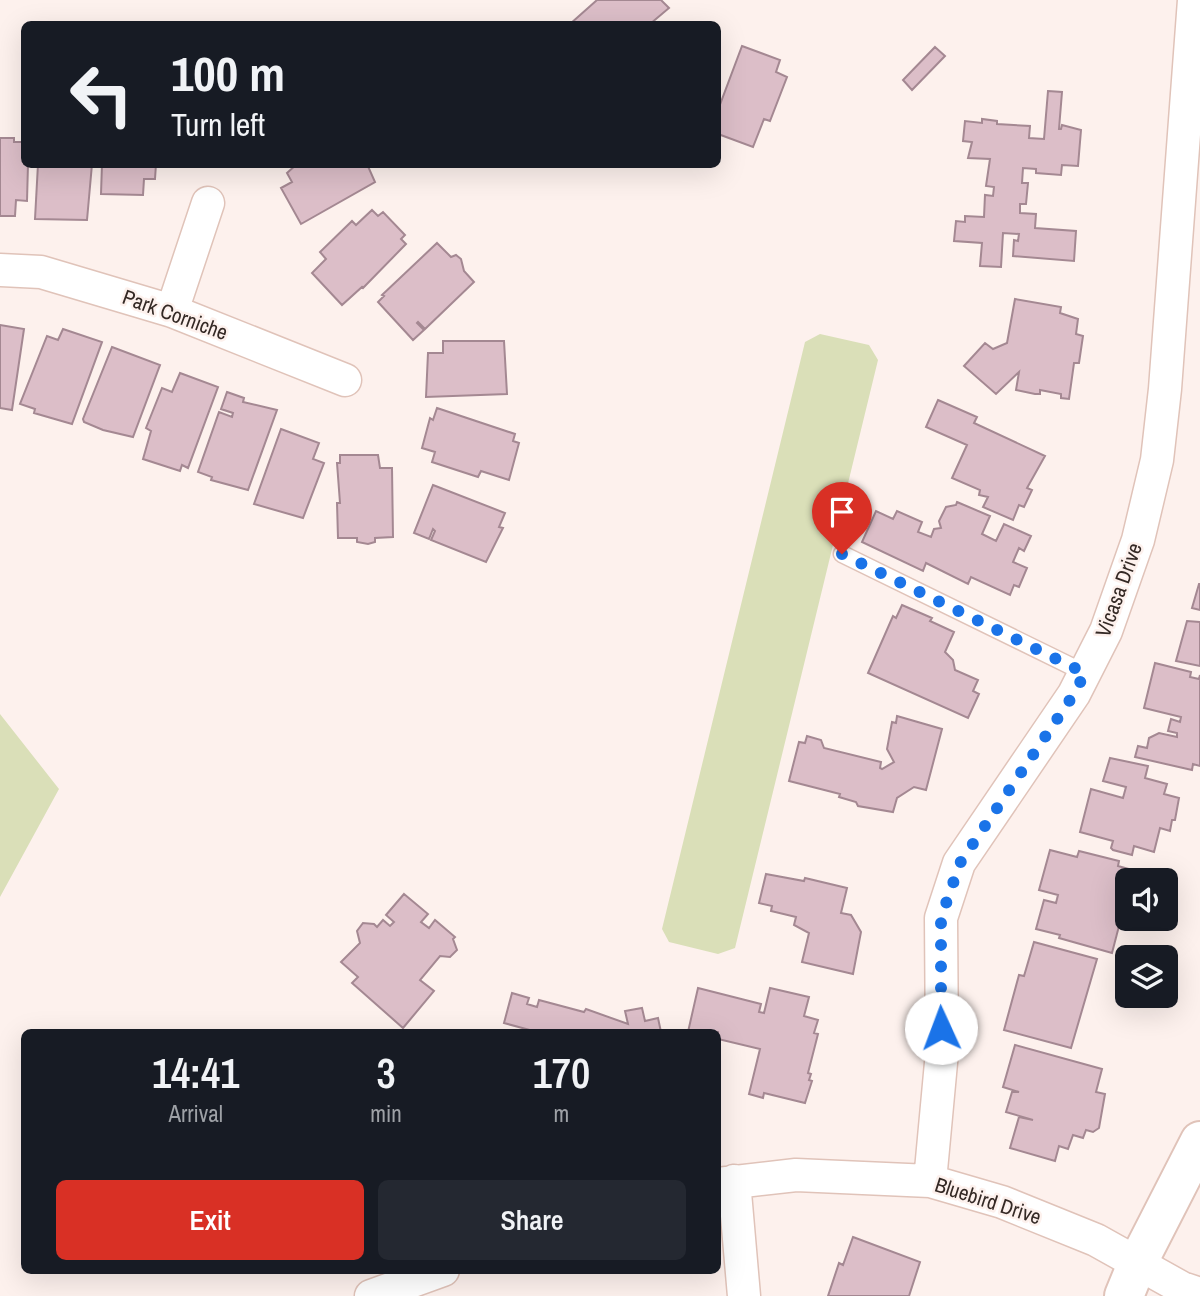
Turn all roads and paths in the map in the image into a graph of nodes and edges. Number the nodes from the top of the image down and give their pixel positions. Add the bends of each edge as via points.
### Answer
1 (1194, 0) edge
2 (208, 203) dead end
3 (0, 270) edge
4 (172, 311) junction
5 (345, 380) dead end
6 (842, 554) dead end
7 (1085, 673) junction
8 (1200, 1141) edge
9 (930, 1181) junction
10 (726, 1183) edge
11 (432, 1274) edge
12 (1131, 1280) edge
13 (1200, 1294) edge
14 (371, 1296) edge
15 (744, 1296) edge

1 - 7 street, Vicasa Drive via 1157,460 1138,540 1106,631
2 - 4 street
3 - 4 street, Park Corniche via 41,272
4 - 5 street, Park Corniche
6 - 7 lane
7 - 9 street, Vicasa Drive via 960,863 941,918 942,1052
8 - 12 street
9 - 10 street, Bluebird Drive via 796,1175
9 - 12 street, Bluebird Drive via 1002,1202 1096,1240
10 - 15 street
11 - 14 street
12 - 13 street, Bluebird Drive

